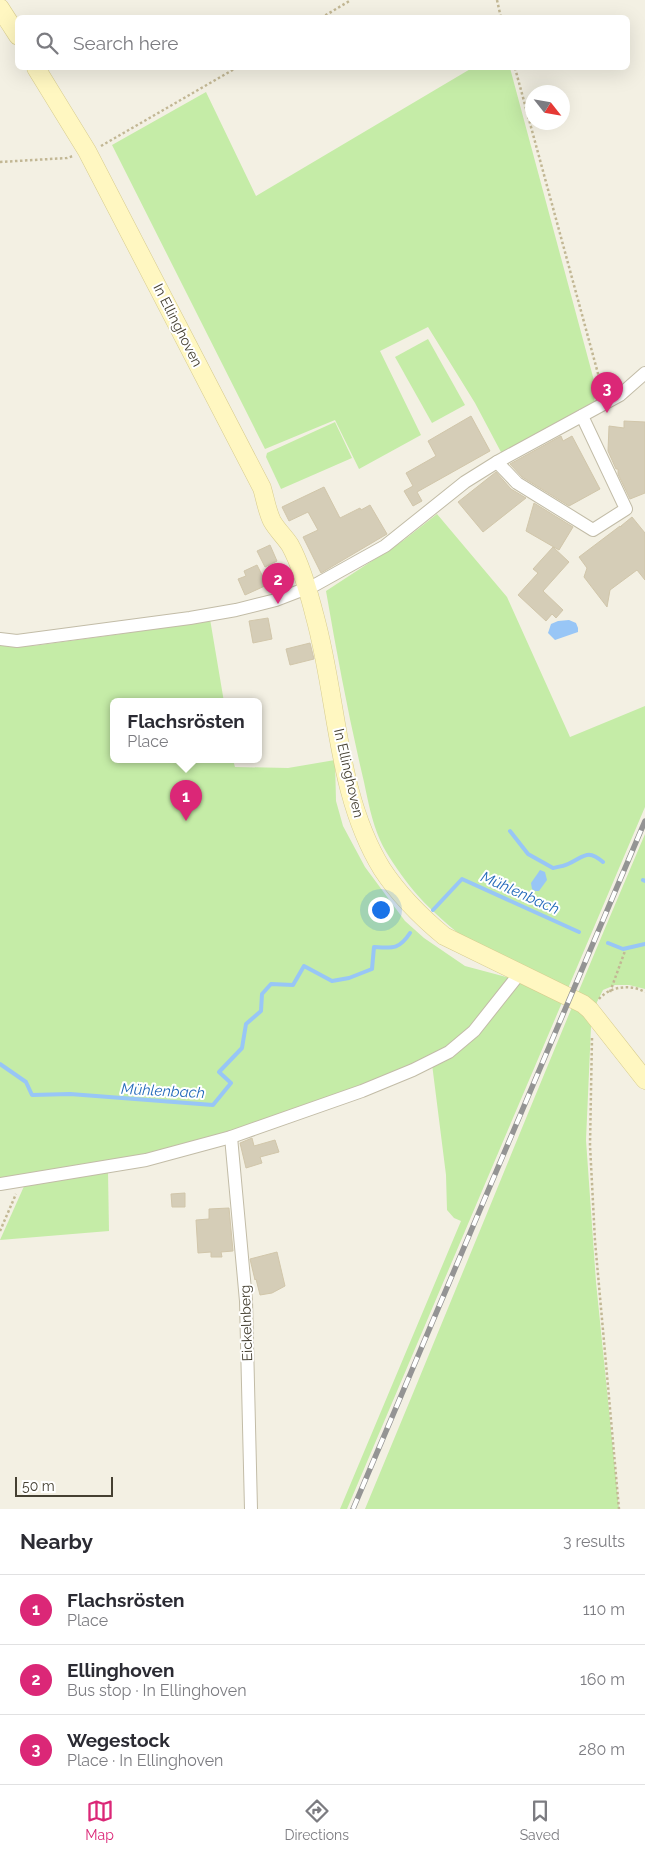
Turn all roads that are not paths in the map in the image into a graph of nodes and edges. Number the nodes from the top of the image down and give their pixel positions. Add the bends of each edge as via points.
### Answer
1 (0, 8) edge
2 (15, 31) edge
3 (37, 70) edge
4 (645, 373) edge
5 (582, 416) junction
6 (498, 462) junction
7 (307, 588) junction
8 (0, 639) edge
9 (520, 973) junction
10 (645, 1080) edge
11 (231, 1137) junction
12 (0, 1184) edge
13 (251, 1509) edge

1 - 2 street
3 - 7 street, In Ellinghoven via 86,151 262,488 272,520 291,546
4 - 5 street via 620,394
5 - 6 street
5 - 6 street via 626,509 593,530 517,483
6 - 7 street via 465,482 386,546
7 - 8 street via 257,605 190,618 17,641
7 - 9 street, In Ellinghoven via 352,797 369,845 406,901 425,921 444,936
9 - 10 street via 584,1004
9 - 11 street via 474,1031 448,1052 362,1091
11 - 12 street via 146,1160
11 - 13 street, Eickelnberg via 246,1301

